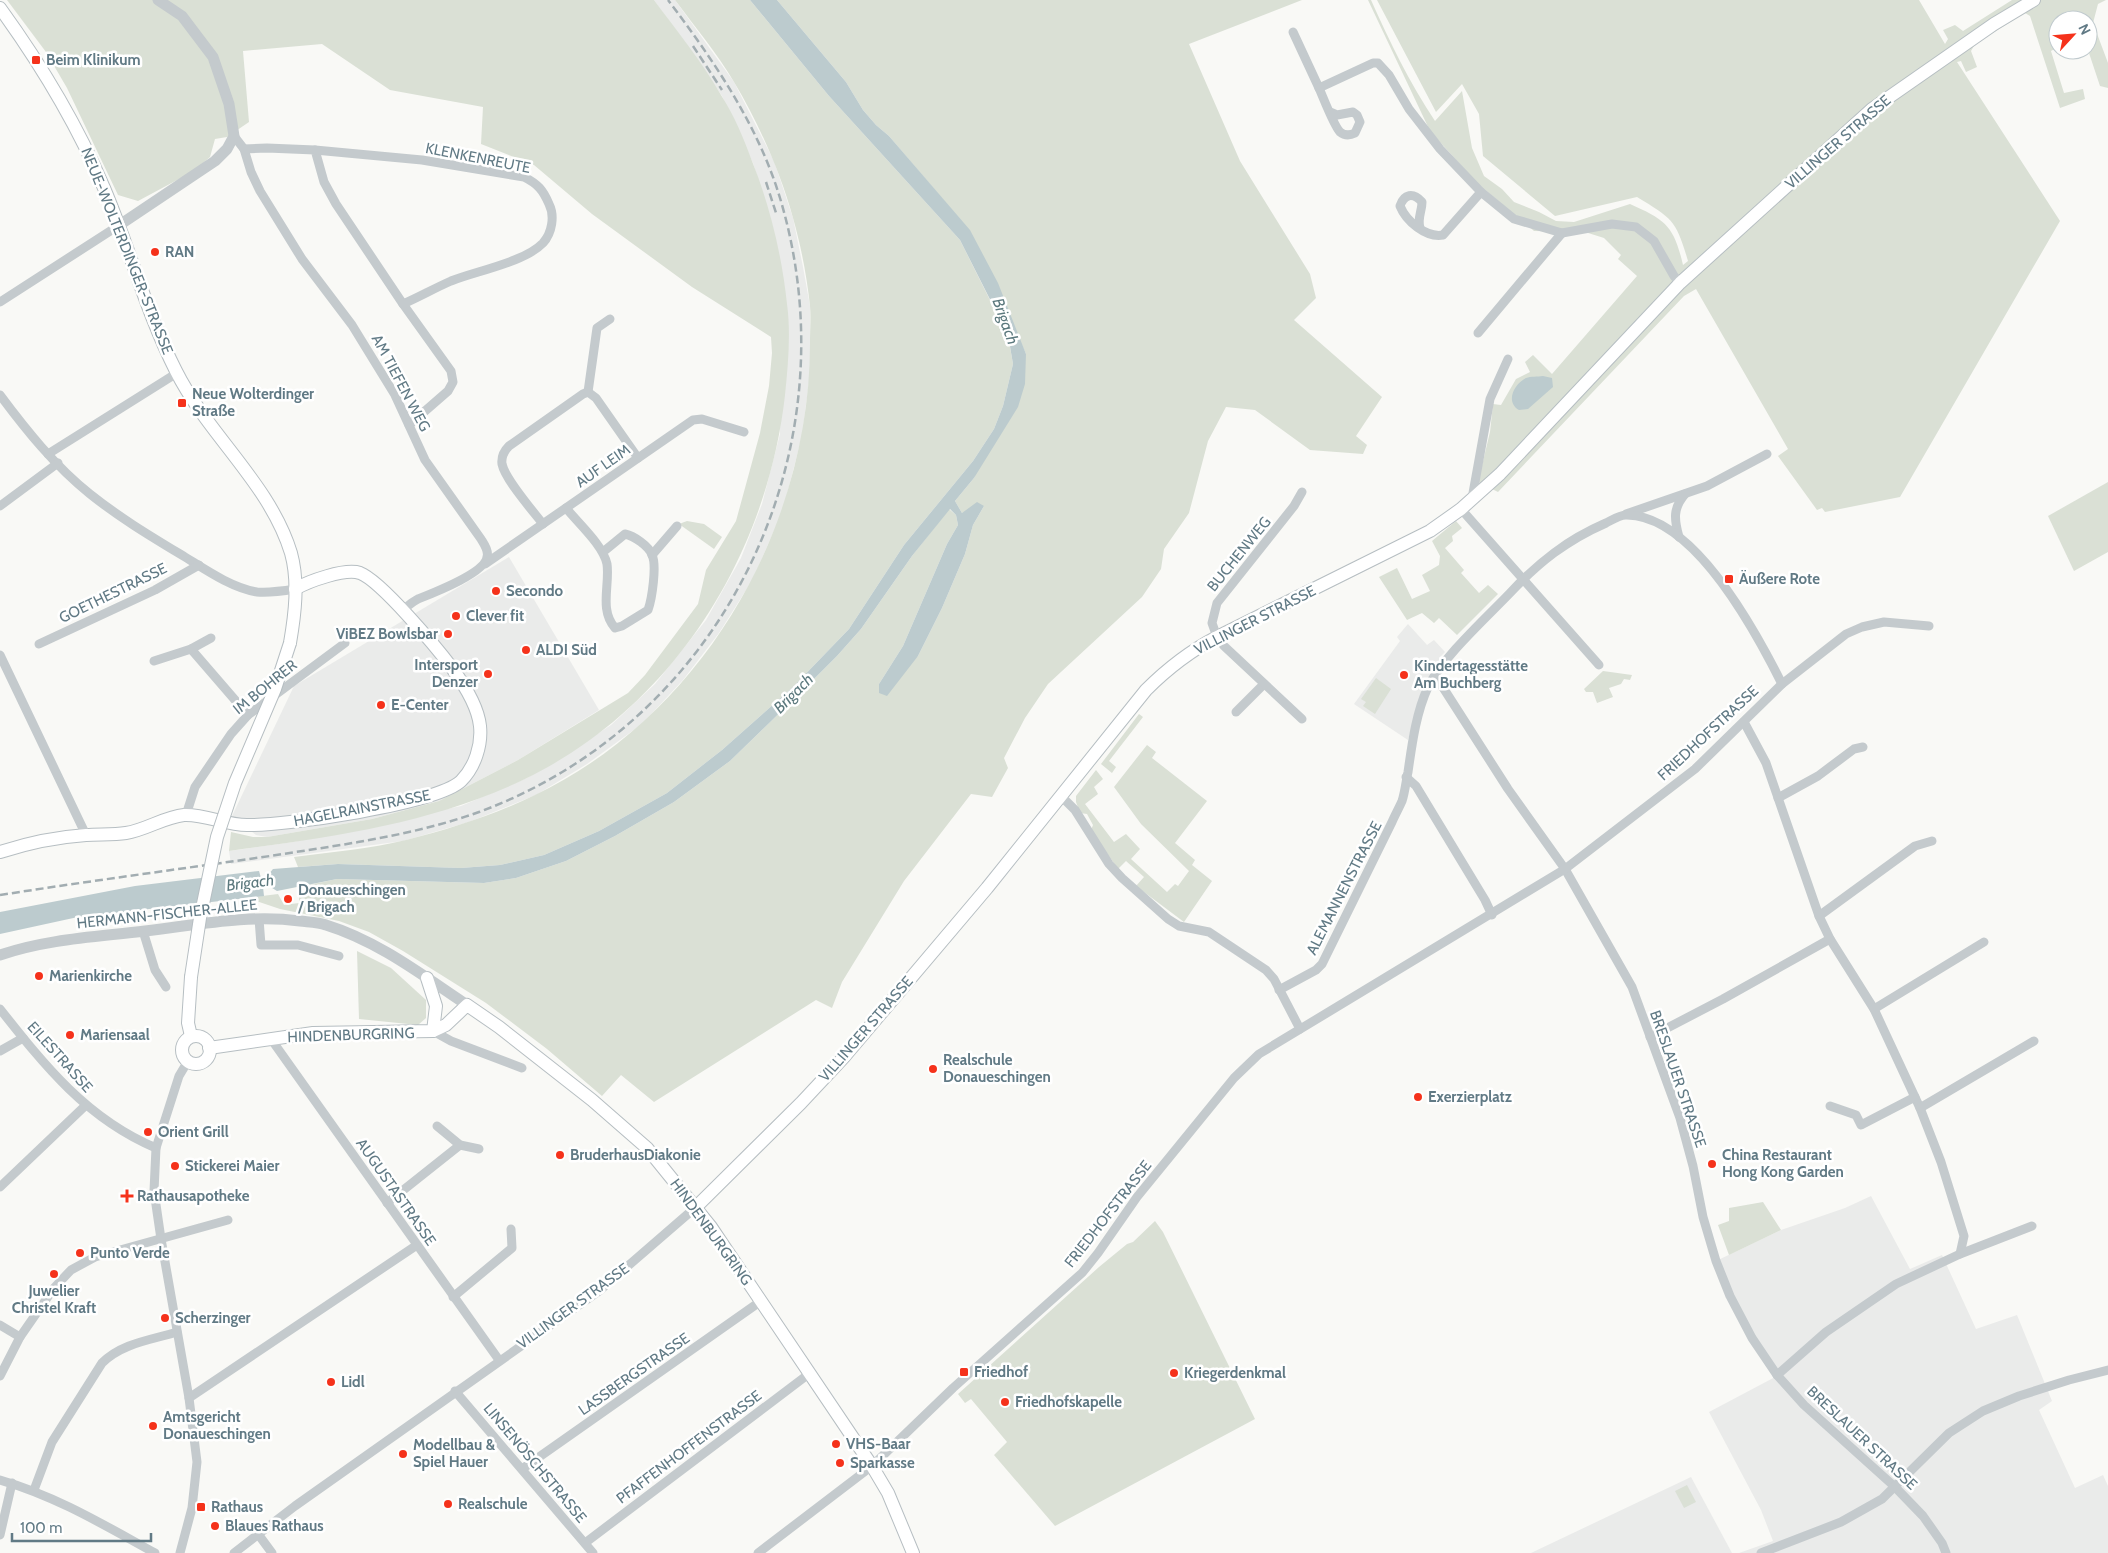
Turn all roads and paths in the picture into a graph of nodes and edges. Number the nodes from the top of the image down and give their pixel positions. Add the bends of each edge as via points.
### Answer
1 (158, 0) edge
2 (2034, 0) edge
3 (0, 8) edge
4 (1293, 32) dead end
5 (1319, 88) junction
6 (1330, 112) dead end
7 (234, 136) junction
8 (244, 149) junction
9 (315, 150) junction
10 (1481, 192) junction
11 (118, 226) junction
12 (1420, 228) dead end
13 (1562, 233) junction
14 (1680, 283) junction
15 (0, 302) edge
16 (403, 304) junction
17 (610, 319) dead end
18 (1478, 333) dead end
19 (1508, 359) dead end
20 (177, 373) junction
21 (588, 392) junction
22 (0, 395) edge
23 (409, 426) junction
24 (744, 432) dead end
25 (48, 454) junction
26 (1767, 454) dead end
27 (638, 458) junction
28 (58, 463) junction
29 (1302, 492) dead end
30 (1685, 494) junction
31 (1476, 496) junction
32 (0, 506) edge
33 (566, 508) junction
34 (1461, 509) junction
35 (1626, 514) junction
36 (543, 524) junction
37 (677, 526) dead end
38 (1679, 537) junction
39 (603, 552) junction
40 (652, 555) junction
41 (484, 564) junction
42 (199, 565) junction
43 (1524, 578) junction
44 (295, 589) junction
45 (402, 610) junction
46 (1929, 626) dead end
47 (1217, 637) junction
48 (211, 638) dead end
49 (345, 643) dead end
50 (38, 644) dead end
51 (192, 649) junction
52 (0, 655) edge
53 (154, 661) dead end
54 (1598, 665) dead end
55 (1435, 675) junction
56 (1264, 684) junction
57 (1782, 684) junction
58 (1236, 712) dead end
59 (248, 714) junction
60 (1302, 719) dead end
61 (1744, 722) junction
62 (1863, 747) dead end
63 (1406, 778) junction
64 (1062, 797) junction
65 (1778, 798) junction
66 (186, 815) junction
67 (86, 835) junction
68 (1932, 841) dead end
69 (0, 852) edge
70 (1565, 870) junction
71 (1492, 915) junction
72 (1819, 916) junction
73 (259, 919) junction
74 (143, 931) junction
75 (1830, 938) junction
76 (1984, 942) dead end
77 (0, 956) edge
78 (339, 956) dead end
79 (427, 978) junction
80 (166, 987) dead end
81 (1279, 990) junction
82 (467, 1005) junction
83 (0, 1009) edge
84 (1874, 1009) junction
85 (1300, 1029) junction
86 (433, 1031) junction
87 (192, 1036) junction
88 (1650, 1037) junction
89 (23, 1038) junction
90 (271, 1039) junction
91 (2034, 1041) dead end
92 (209, 1048) junction
93 (0, 1051) edge
94 (188, 1062) junction
95 (522, 1068) dead end
96 (1915, 1097) junction
97 (86, 1105) junction
98 (1830, 1106) dead end
99 (1920, 1108) junction
100 (437, 1126) dead end
101 (460, 1145) junction
102 (156, 1148) junction
103 (479, 1149) dead end
104 (0, 1187) edge
105 (387, 1203) junction
106 (696, 1206) junction
107 (228, 1220) dead end
108 (2032, 1226) dead end
109 (511, 1229) dead end
110 (160, 1238) junction
111 (417, 1245) junction
112 (1960, 1254) junction
113 (453, 1297) junction
114 (761, 1302) junction
115 (0, 1325) edge
116 (177, 1332) junction
117 (20, 1337) junction
118 (499, 1360) junction
119 (2108, 1370) edge
120 (810, 1373) junction
121 (1777, 1375) junction
122 (0, 1376) edge
123 (455, 1391) junction
124 (189, 1398) junction
125 (872, 1466) junction
126 (522, 1469) junction
127 (0, 1480) edge
128 (12, 1483) junction
129 (1895, 1487) junction
130 (34, 1490) junction
131 (258, 1534) junction
132 (0, 1535) edge
133 (585, 1543) junction
134 (155, 1553) edge
135 (180, 1553) edge
136 (234, 1553) edge
137 (272, 1553) edge
138 (593, 1553) edge
139 (758, 1553) edge
140 (913, 1553) edge
141 (1761, 1553) edge
142 (1946, 1553) edge

1 - 7 street via 182,16 213,57 229,104
2 - 14 main road, VILLINGER STRASSE via 1872,109
3 - 11 main road, NEUE-WOLTERDINGER-STRASSE via 51,81 68,112 105,190
4 - 5 street
5 - 6 street
5 - 10 street via 1378,63 1440,149
7 - 8 street, AM TIEFEN WEG
7 - 11 street via 215,161
8 - 9 street, KLENKENREUTE
8 - 23 street, AM TIEFEN WEG via 260,192 302,258 352,325 395,394
9 - 16 street via 324,182 336,204
9 - 16 street, KLENKENREUTE via 422,160 524,177 544,190 552,209 552,224 543,243 526,255 451,281
10 - 12 street via 1443,234 1430,235
10 - 13 street via 1514,219
11 - 15 street
11 - 20 main road, NEUE-WOLTERDINGER-STRASSE via 154,327
13 - 14 street via 1612,224 1636,227 1654,241
13 - 18 street
14 - 31 main road, VILLINGER STRASSE
16 - 23 street via 452,372 453,382 448,391
17 - 21 street via 597,328
19 - 31 street via 1490,399
20 - 25 street
20 - 44 main road, NEUE-WOLTERDINGER-STRASSE via 204,419 254,483 277,520 290,553
21 - 27 street via 596,398
21 - 36 street via 509,446 503,455 506,475
22 - 25 street
23 - 41 street, AM TIEFEN WEG via 425,460 487,550
24 - 27 street, AUF LEIM via 702,418 693,420
25 - 28 street
26 - 30 street, ALEMANNENSTRASSE via 1720,480
27 - 33 street, AUF LEIM
28 - 32 street
28 - 42 street via 88,493 128,522
29 - 47 street, BUCHENWEG via 1217,603 1212,624
30 - 35 street, ALEMANNENSTRASSE
30 - 38 street via 1676,508
31 - 34 main road, VILLINGER STRASSE
33 - 36 street, AUF LEIM
33 - 39 street
34 - 43 street
34 - 47 main road, VILLINGER STRASSE via 1430,531
35 - 38 street via 1648,520
35 - 43 street, ALEMANNENSTRASSE via 1583,533 1553,552
36 - 41 street, AUF LEIM
37 - 40 street
38 - 57 street via 1702,557 1723,583
39 - 40 street via 625,534 642,544
39 - 40 street via 607,564 605,596 609,622 614,628 648,610 654,562
41 - 45 street via 448,588 416,600
42 - 44 street via 256,592
42 - 50 street, GOETHESTRASSE via 155,590
43 - 54 street
43 - 55 street, ALEMANNENSTRASSE
44 - 45 main road, HAGELRAINSTRASSE via 343,572 354,572 373,580
44 - 87 main road, NEUE-WOLTERDINGER-STRASSE, bridge via 290,644 217,837 191,977 188,1023
45 - 66 main road, HAGELRAINSTRASSE via 452,669 475,709 480,725 479,743 474,764 460,782 417,800 282,824 245,826
46 - 57 street, FRIEDHOFSTRASSE via 1884,622 1862,627 1826,648
47 - 56 street
47 - 64 main road, VILLINGER STRASSE via 1170,666 1146,690
48 - 51 street
49 - 59 street, IM BOHRER
51 - 53 street
51 - 59 street
52 - 67 street
55 - 63 street, ALEMANNENSTRASSE via 1422,702
55 - 70 street, BRESLAUER STRASSE via 1502,781
56 - 58 street
56 - 60 street
57 - 61 street, FRIEDHOFSTRASSE
59 - 66 street, IM BOHRER via 196,787
61 - 65 street via 1766,763
61 - 70 street, FRIEDHOFSTRASSE via 1695,769
62 - 65 street via 1854,749 1818,776
63 - 71 street via 1416,786
63 - 81 street, ALEMANNENSTRASSE via 1399,808 1322,964
64 - 81 street via 1075,810 1109,864 1168,919 1179,926 1209,932 1266,970
64 - 106 main road, VILLINGER STRASSE via 844,1056
65 - 72 street
66 - 67 main road, HAGELRAINSTRASSE via 125,834
67 - 69 main road, HAGELRAINSTRASSE via 33,842
68 - 72 street via 1915,846
70 - 71 street, FRIEDHOFSTRASSE
70 - 88 street, BRESLAUER STRASSE via 1632,987
71 - 85 street, FRIEDHOFSTRASSE
72 - 75 street
73 - 74 street, HERMANN-FISCHER-ALLEE via 238,918
73 - 78 street via 261,945 298,945
73 - 79 street, HERMANN-FISCHER-ALLEE via 324,924 363,939
74 - 77 street, HERMANN-FISCHER-ALLEE via 74,938
74 - 80 street via 155,970
75 - 84 street
75 - 88 street
76 - 84 street
79 - 82 street, HERMANN-FISCHER-ALLEE
79 - 86 main road via 436,1006
81 - 85 street
82 - 86 main road, HINDENBURGRING via 446,1025
82 - 106 main road, HINDENBURGRING via 592,1100 647,1148
83 - 89 street, EILESTRASSE
84 - 96 street
85 - 125 street, FRIEDHOFSTRASSE via 1244,1067 1137,1197 1082,1273 953,1388
86 - 90 main road, HINDENBURGRING via 314,1033
86 - 95 street, HINDENBURGRING
87 - 92 main road via 203,1038
87 - 94 main road via 182,1045 182,1054
88 - 121 street, BRESLAUER STRASSE via 1680,1118 1716,1261 1752,1338
89 - 93 street
89 - 97 street, EILESTRASSE via 55,1076
90 - 92 main road, HINDENBURGRING
90 - 105 street, AUGUSTASTRASSE
91 - 99 street
92 - 94 main road via 203,1062
94 - 102 street via 179,1076
96 - 98 street via 1861,1125 1856,1115
96 - 99 street
97 - 102 street, EILESTRASSE via 112,1125
97 - 104 street
99 - 112 street via 1964,1236
100 - 101 street
101 - 103 street
101 - 105 street
102 - 110 street via 154,1191
105 - 111 street, AUGUSTASTRASSE
106 - 114 main road, HINDENBURGRING
106 - 118 street, VILLINGER STRASSE via 599,1291
107 - 110 street
108 - 112 street
109 - 113 street via 512,1248
110 - 116 street
110 - 117 street via 95,1256 71,1270 54,1288
111 - 113 street, AUGUSTASTRASSE
111 - 124 street
112 - 121 street via 1896,1284 1855,1310
113 - 118 street, AUGUSTASTRASSE
114 - 120 main road, HINDENBURGRING
114 - 126 street, LASSBERGSTRASSE
115 - 117 street
116 - 124 street
116 - 130 street via 125,1347 102,1363 52,1442
117 - 122 street
118 - 123 street, VILLINGER STRASSE
119 - 129 street via 2060,1382 1984,1410 1949,1433
120 - 125 main road, HINDENBURGRING
120 - 133 street, PFAFFENHOFFENSTRASSE
121 - 129 street, BRESLAUER STRASSE via 1804,1405
123 - 126 street, LINSENÖSCHSTRASSE
123 - 131 street, VILLINGER STRASSE
124 - 135 street via 197,1462 192,1508
125 - 139 street, FRIEDHOFSTRASSE
125 - 140 main road, HINDENBURGRING via 888,1493
126 - 133 street, LINSENÖSCHSTRASSE
127 - 128 street
128 - 130 street
128 - 132 street
129 - 141 street via 1882,1499 1841,1522
129 - 142 street, BRESLAUER STRASSE via 1923,1516
130 - 134 street via 71,1506
131 - 136 street, VILLINGER STRASSE
131 - 137 street
133 - 138 street, LINSENÖSCHSTRASSE

